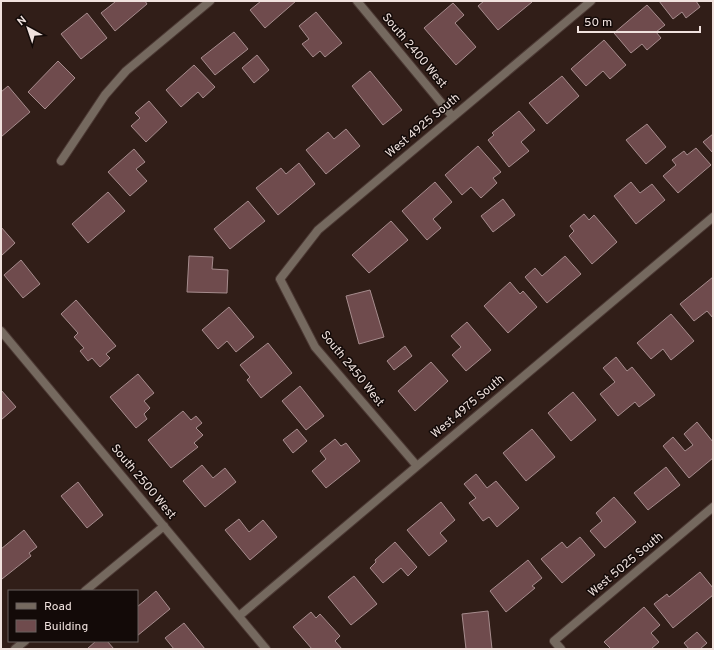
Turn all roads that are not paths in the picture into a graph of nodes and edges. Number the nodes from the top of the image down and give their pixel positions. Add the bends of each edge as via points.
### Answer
1 (210, 1) edge
2 (357, 1) edge
3 (591, 1) edge
4 (453, 117) junction
5 (61, 161) dead end
6 (713, 217) edge
7 (280, 278) joint
8 (2, 335) edge
9 (417, 466) junction
10 (713, 507) edge
11 (164, 526) junction
12 (86, 590) edge
13 (239, 616) junction
14 (24, 642) edge
15 (15, 649) edge
16 (266, 649) edge
17 (560, 649) edge

1 - 5 street via 126,71 105,94
2 - 4 street, South 2400 West
3 - 4 street, West 4925 South
4 - 7 street, West 4925 South via 318,230
6 - 9 street, West 4975 South
7 - 9 street, South 2450 West via 315,347
8 - 11 street, South 2500 West
9 - 13 street, West 4975 South
10 - 17 street, West 5025 South via 554,641
11 - 12 street
11 - 13 street, South 2500 West
13 - 16 street, South 2500 West
14 - 15 street

